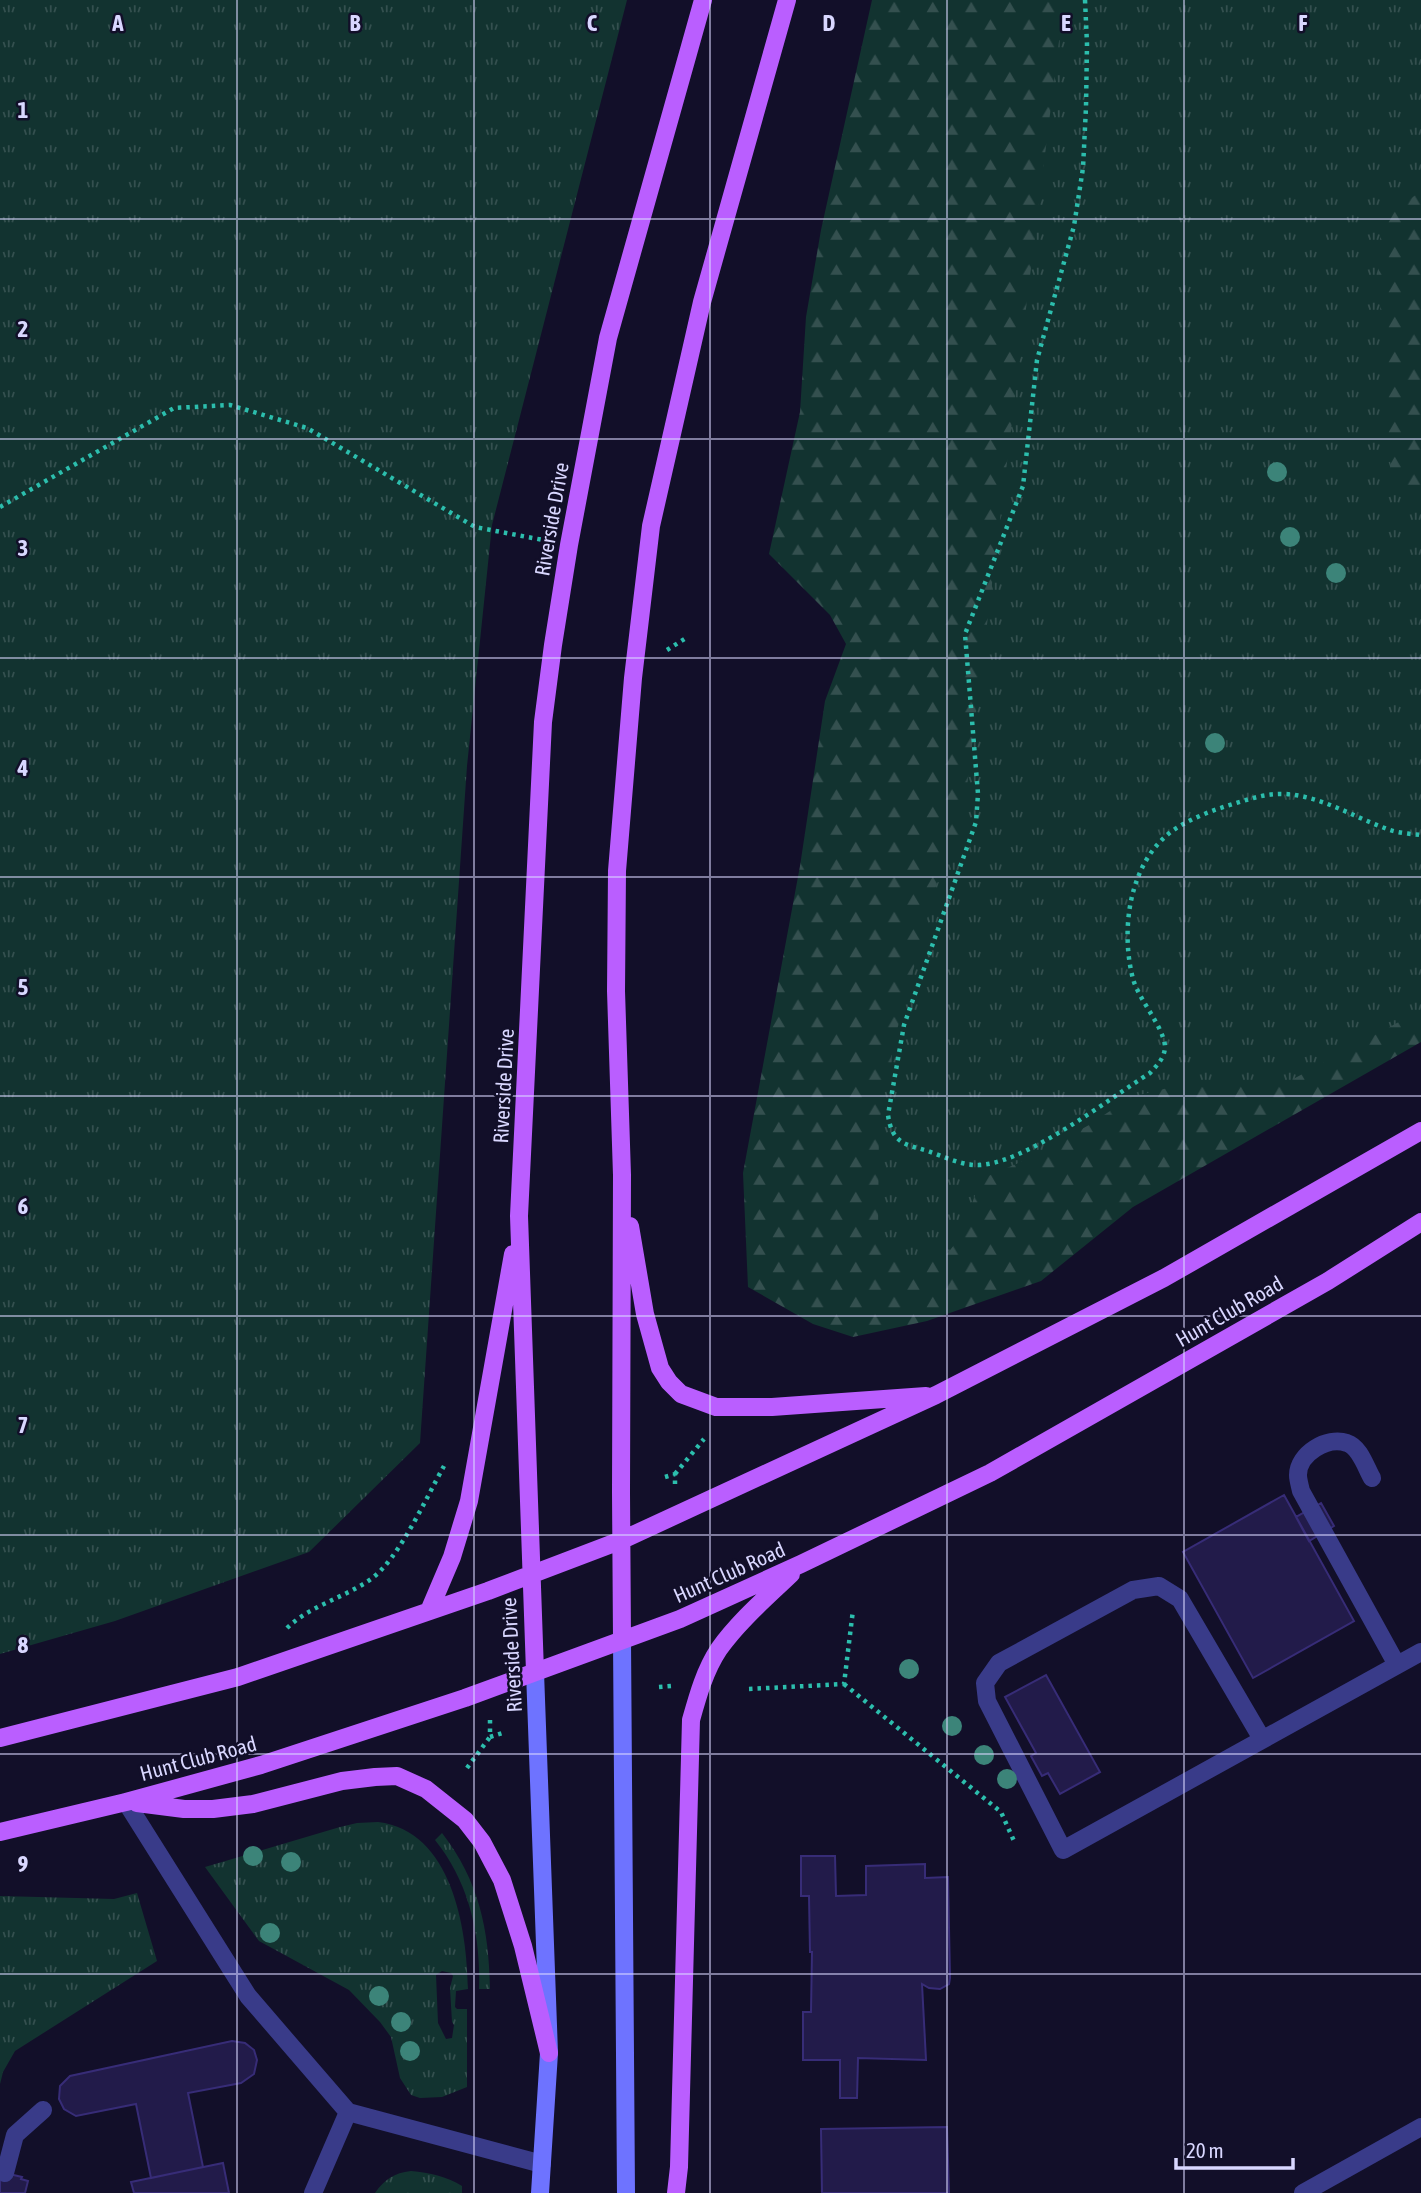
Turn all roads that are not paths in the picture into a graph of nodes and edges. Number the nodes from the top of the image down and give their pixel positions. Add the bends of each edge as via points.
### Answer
1 (703, 0) edge
2 (787, 0) edge
3 (1421, 1131) edge
4 (622, 1175) junction
5 (519, 1216) junction
6 (1421, 1223) edge
7 (936, 1395) junction
8 (1372, 1478) dead end
9 (622, 1540) junction
10 (801, 1564) junction
11 (530, 1575) junction
12 (429, 1611) junction
13 (622, 1640) junction
14 (1421, 1652) edge
15 (1397, 1665) junction
16 (535, 1672) junction
17 (0, 1738) edge
18 (1262, 1740) junction
19 (126, 1802) junction
20 (0, 1832) edge
21 (549, 2053) junction
22 (43, 2110) dead end
23 (348, 2112) junction
24 (1421, 2127) edge
25 (542, 2164) junction
26 (5, 2173) dead end
27 (313, 2193) edge
28 (540, 2193) edge
29 (626, 2193) edge
30 (676, 2193) edge
31 (1303, 2193) edge

1 - 5 main road, Riverside Drive via 608,338 553,645 543,722
2 - 4 main road via 702,302 651,526 617,871
3 - 7 main road via 1164,1278
4 - 7 main road via 645,1314 660,1368 681,1394 716,1407
4 - 9 main road
5 - 11 main road, Riverside Drive
5 - 12 main road via 469,1501
6 - 10 main road, Hunt Club Road via 1316,1288 990,1473
7 - 9 main road
8 - 15 lane via 1347,1443 1327,1442 1306,1454 1298,1473 1301,1491
9 - 11 main road
9 - 13 main road
10 - 13 main road, Hunt Club Road
10 - 30 main road via 718,1650 700,1686 691,1720
11 - 12 main road
11 - 16 main road, Riverside Drive
12 - 17 main road via 238,1677
13 - 16 main road, Hunt Club Road
13 - 29 main road
14 - 15 lane
15 - 18 lane
16 - 19 main road, Hunt Club Road via 375,1729
16 - 21 main road, Riverside Drive
18 - 18 lane via 1063,1850 987,1701 985,1683 999,1663 1133,1590 1159,1586 1180,1599
19 - 20 main road, Hunt Club Road
19 - 21 main road via 213,1809 253,1804 342,1781 397,1776 426,1789 465,1820 502,1880
19 - 23 lane via 248,1996
21 - 25 main road, Riverside Drive
22 - 26 lane via 15,2135
23 - 25 lane
23 - 27 lane
24 - 31 lane
25 - 28 main road, Riverside Drive

